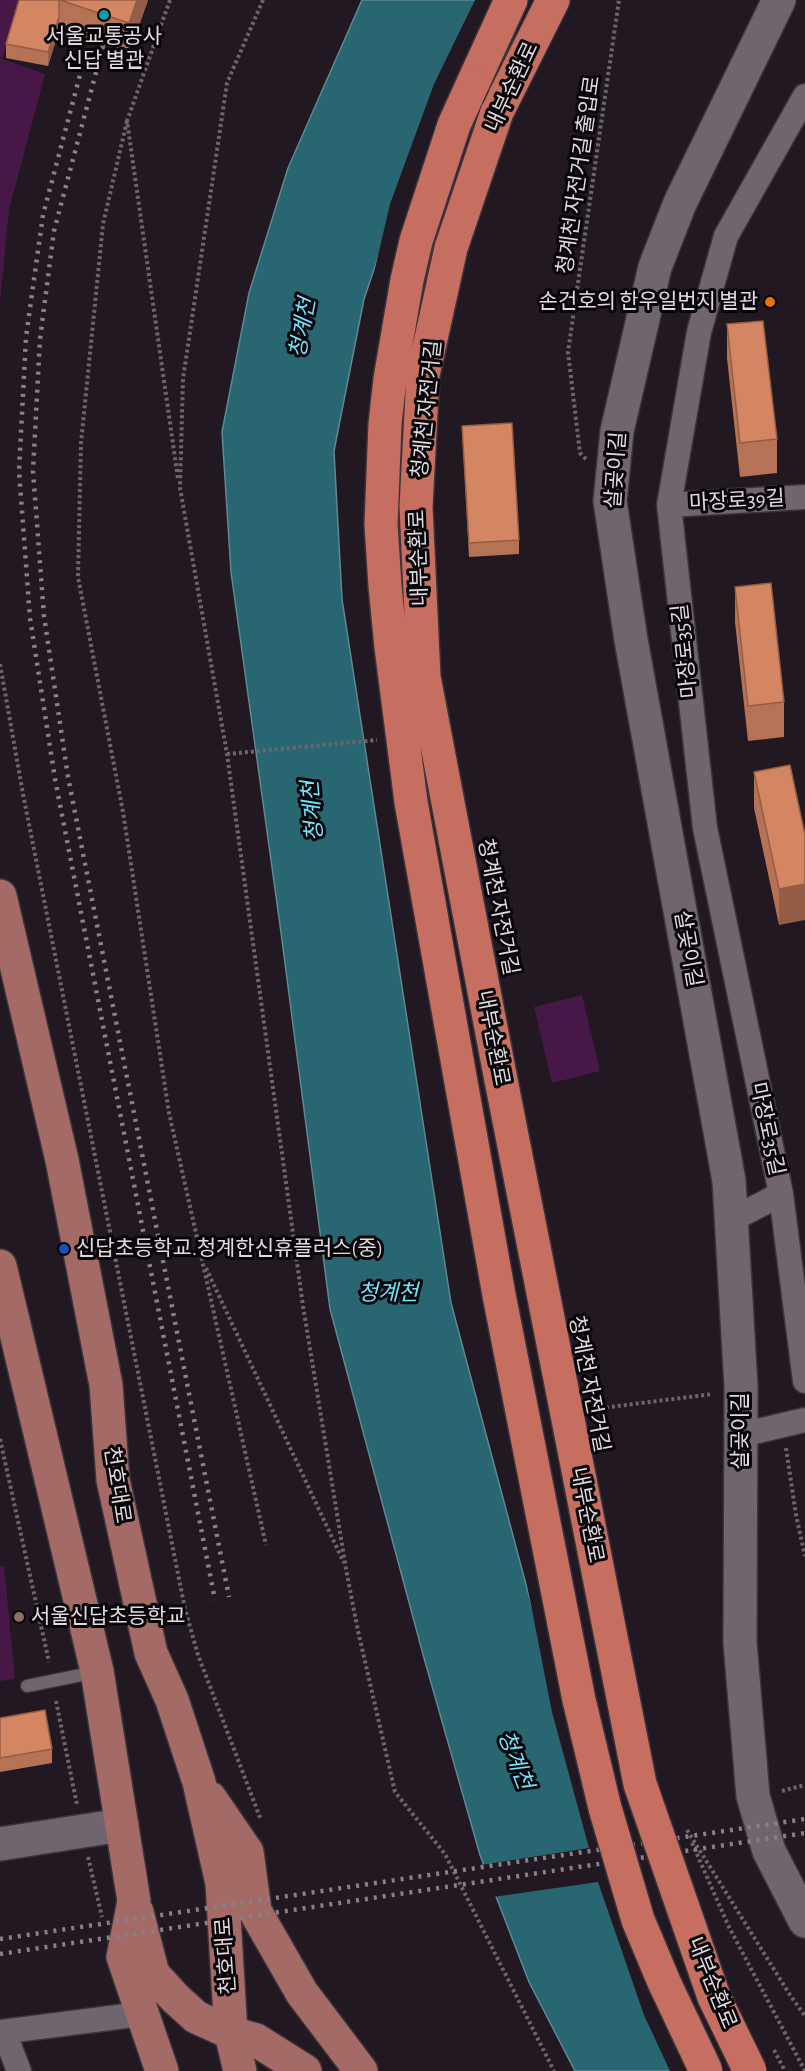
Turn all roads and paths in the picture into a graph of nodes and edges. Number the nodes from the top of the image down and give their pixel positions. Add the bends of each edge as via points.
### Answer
1 (170, 0) edge
2 (262, 0) edge
3 (512, 0) edge
4 (553, 0) edge
5 (619, 0) edge
6 (779, 0) edge
7 (805, 96) edge
8 (127, 121) junction
9 (798, 124) edge
10 (612, 484) junction
11 (180, 488) junction
12 (805, 497) edge
13 (669, 505) junction
14 (0, 664) edge
15 (380, 739) dead end
16 (227, 754) junction
17 (0, 896) edge
18 (781, 1194) junction
19 (731, 1220) junction
20 (202, 1260) junction
21 (0, 1266) edge
22 (805, 1381) edge
23 (713, 1394) dead end
24 (590, 1410) dead end
25 (805, 1420) edge
26 (741, 1435) junction
27 (0, 1439) edge
28 (785, 1444) dead end
29 (266, 1545) dead end
30 (805, 1556) edge
31 (346, 1569) junction
32 (49, 1662) dead end
33 (97, 1671) junction
34 (27, 1686) dead end
35 (56, 1701) dead end
36 (239, 1759) dead end
37 (198, 1782) junction
38 (805, 1785) edge
39 (782, 1791) dead end
40 (122, 1825) junction
41 (685, 1827) junction
42 (83, 1831) junction
43 (0, 1844) edge
44 (134, 1901) junction
45 (712, 1905) dead end
46 (805, 1921) edge
47 (103, 1923) dead end
48 (141, 2014) junction
49 (805, 2016) edge
50 (2, 2032) edge
51 (231, 2033) junction
52 (769, 2042) dead end
53 (19, 2071) edge
54 (162, 2071) edge
55 (240, 2071) edge
56 (304, 2071) edge
57 (361, 2071) edge
58 (554, 2071) edge
59 (706, 2071) edge
60 (750, 2071) edge
61 (785, 2071) edge
62 (805, 2071) edge

1 - 8 path
2 - 11 path via 227,83 183,379
3 - 59 highway, 내부순환로, bridge via 454,125 406,280 385,424 381,524 385,586 411,802 499,1296 579,1700 638,1920
4 - 60 highway, 내부순환로, bridge via 497,112 451,248 423,375 417,507 424,677 640,1784 714,1997
5 - 10 path, 청계천 자전거길 출입로 via 568,352 579,453
6 - 10 main road, 살곶이길 via 680,203 655,267 617,431
7 - 9 street, 마장로35길
8 - 11 path
8 - 20 path via 103,224 81,443 78,577 123,812 169,1113
9 - 13 street, 마장로35길 via 726,236 699,332
10 - 19 main road, 살곶이길 via 610,501 631,640 729,1181
11 - 16 path
12 - 13 street, 마장로39길
13 - 18 street, 마장로35길 via 705,828
14 - 36 path via 185,1609 198,1655
15 - 16 path
16 - 31 path via 303,1306
17 - 37 main road, 천호대로 via 64,1171 106,1384 113,1480 151,1653 172,1700
18 - 19 street, 마장로35길
18 - 22 street, 마장로35길
19 - 26 main road, 살곶이길
20 - 29 path
20 - 31 path
21 - 33 main road
23 - 24 path
25 - 26 street
26 - 46 main road, 살곶이길 via 740,1643 753,1796 769,1851
27 - 32 path
28 - 30 path
31 - 58 path via 395,1792 445,1854
33 - 34 lane
33 - 40 main road
35 - 42 path
37 - 51 main road, 천호대로 via 222,1883
37 - 57 main road via 247,1852 255,1911 302,1993
38 - 39 path
40 - 42 main road
40 - 44 main road
41 - 45 path
41 - 49 path
41 - 62 path via 729,1928
42 - 43 main road
42 - 47 path
44 - 48 main road via 123,1957
44 - 51 main road via 153,1974 196,2017
48 - 50 street
48 - 54 main road
50 - 53 street
51 - 55 main road, 천호대로
51 - 56 main road via 256,2040
52 - 61 path

